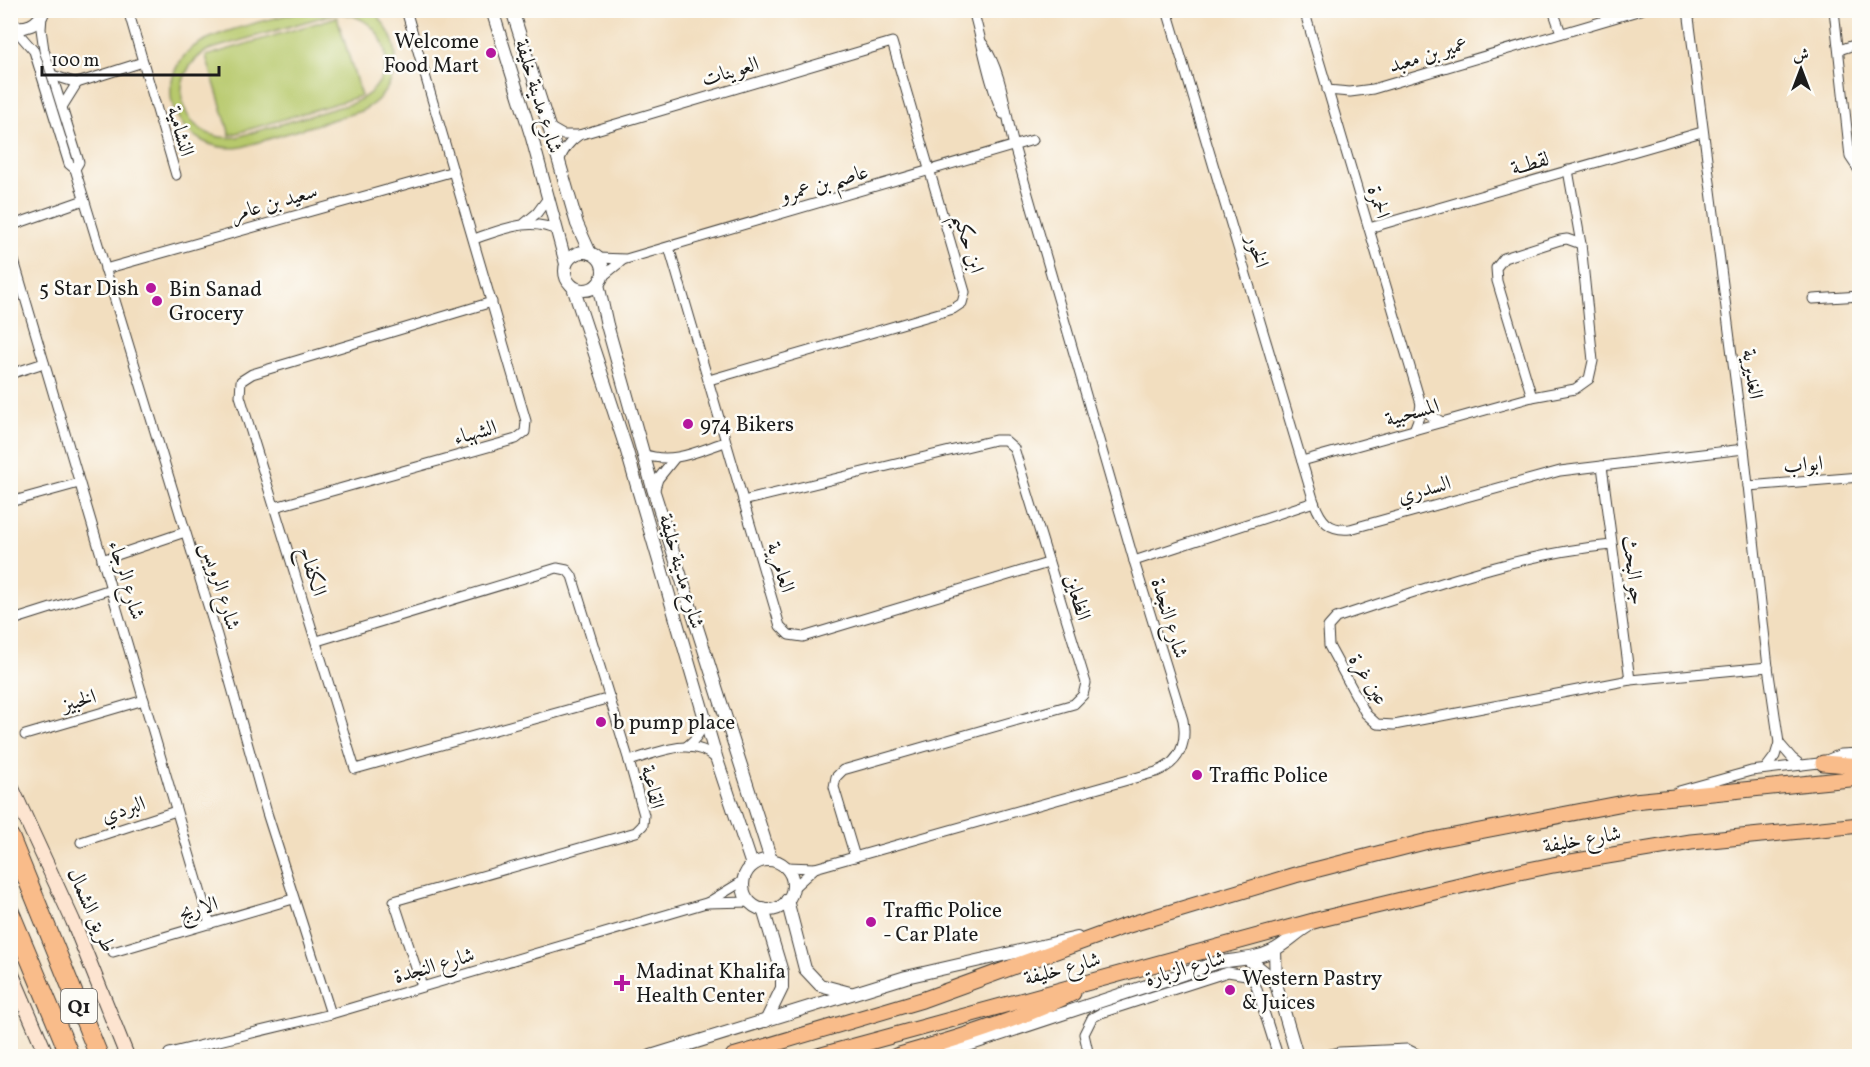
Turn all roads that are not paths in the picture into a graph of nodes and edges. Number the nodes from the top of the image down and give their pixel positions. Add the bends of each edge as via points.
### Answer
1 (128, 10) edge
2 (406, 10) edge
3 (492, 10) edge
4 (512, 10) edge
5 (973, 10) edge
6 (1167, 10) edge
7 (1304, 10) edge
8 (1553, 10) edge
9 (1641, 10) edge
10 (1688, 10) edge
11 (1834, 10) edge
12 (43, 13) edge
13 (12, 26) edge
14 (1561, 33) junction
15 (892, 42) joint
16 (1860, 43) edge
17 (1839, 50) junction
18 (143, 62) junction
19 (52, 75) junction
20 (77, 83) junction
21 (1327, 90) junction
22 (62, 107) junction
23 (549, 127) junction
24 (1702, 132) junction
25 (579, 135) junction
26 (1033, 140) dead end
27 (1014, 146) junction
28 (560, 161) junction
29 (75, 169) junction
30 (454, 171) junction
31 (929, 171) junction
32 (1568, 171) junction
33 (1860, 172) edge
34 (176, 175) dead end
35 (548, 198) junction
36 (84, 200) junction
37 (523, 224) junction
38 (10, 226) edge
39 (1369, 228) junction
40 (558, 231) junction
41 (474, 239) junction
42 (1581, 244) junction
43 (669, 247) junction
44 (11, 252) edge
45 (594, 256) junction
46 (626, 259) junction
47 (566, 264) junction
48 (105, 269) junction
49 (600, 281) junction
50 (573, 287) junction
51 (1860, 296) edge
52 (1813, 299) dead end
53 (492, 302) junction
54 (44, 363) junction
55 (10, 374) edge
56 (709, 380) junction
57 (1532, 397) junction
58 (1420, 404) junction
59 (1442, 422) junction
60 (1414, 430) junction
61 (725, 442) junction
62 (1744, 449) junction
63 (644, 454) junction
64 (674, 459) junction
65 (1302, 461) junction
66 (1602, 466) junction
67 (1860, 477) edge
68 (79, 483) junction
69 (1748, 486) junction
70 (654, 492) junction
71 (743, 501) junction
72 (10, 502) edge
73 (1314, 502) junction
74 (275, 507) junction
75 (185, 532) junction
76 (1612, 545) junction
77 (102, 560) junction
78 (1134, 561) junction
79 (1048, 563) junction
80 (111, 589) junction
81 (10, 621) edge
82 (317, 641) junction
83 (1768, 667) junction
84 (1630, 680) junction
85 (610, 698) junction
86 (144, 700) junction
87 (704, 715) junction
88 (25, 735) dead end
89 (1779, 743) junction
90 (687, 746) junction
91 (1860, 753) edge
92 (629, 760) junction
93 (717, 760) junction
94 (1823, 762) junction
95 (1801, 765) junction
96 (1860, 766) edge
97 (1766, 768) junction
98 (1860, 778) edge
99 (10, 784) edge
100 (1651, 800) junction
101 (176, 811) junction
102 (1860, 825) edge
103 (10, 837) edge
104 (81, 842) dead end
105 (855, 857) junction
106 (771, 860) junction
107 (752, 865) junction
108 (786, 867) junction
109 (815, 868) junction
110 (743, 881) junction
111 (790, 895) junction
112 (293, 899) junction
113 (751, 902) junction
114 (706, 903) junction
115 (763, 909) junction
116 (10, 912) edge
117 (1317, 920) junction
118 (210, 924) junction
119 (1122, 927) junction
120 (1275, 950) junction
121 (113, 952) dead end
122 (1248, 959) junction
123 (10, 970) edge
124 (1103, 979) junction
125 (1276, 984) junction
126 (422, 986) junction
127 (851, 993) junction
128 (331, 1014) junction
129 (766, 1021) junction
130 (170, 1053) dead end
131 (47, 1056) edge
132 (70, 1056) edge
133 (99, 1056) edge
134 (127, 1056) edge
135 (651, 1056) edge
136 (733, 1056) edge
137 (818, 1056) edge
138 (896, 1056) edge
139 (935, 1056) edge
140 (1089, 1056) edge
141 (1278, 1056) edge
142 (1297, 1056) edge
143 (1322, 1056) edge
144 (1421, 1056) edge

1 - 18 street, النشامية
2 - 30 street, الشهباء
3 - 35 street, شارع مدينة خليفة
4 - 23 street, شارع مدينة خليفة
5 - 27 street, شارع النجدة via 1004,100
6 - 65 street, الخور
7 - 21 street, الحمرة
8 - 14 street
9 - 14 street, عمير بن معبد
10 - 24 street, الغديرية
11 - 17 street
12 - 13 street via 34,24 24,28
12 - 19 street via 44,50
13 - 29 street via 34,51 69,164
14 - 21 street, عمير بن معبد via 1373,89
15 - 25 street, العوينات
15 - 31 street, ابن حكيم
16 - 17 street
17 - 33 street via 1850,157
18 - 20 street
18 - 34 street, النشامية
19 - 20 street
19 - 22 street
20 - 22 street
21 - 39 street, الحمرة
22 - 29 street via 79,162
23 - 25 street via 563,135
23 - 28 street, شارع مدينة خليفة
24 - 32 street, لقطــة
24 - 62 street, الغديرية
25 - 28 street via 563,150
26 - 27 street, عاصم بن عمرو
27 - 31 street, عاصم بن عمرو
27 - 78 street, شارع النجدة
28 - 45 street, شارع مدينة خليفة via 577,224
29 - 36 street, شارع الرويس
30 - 41 street, الشهباء
30 - 48 street, سعيد بن عامر
31 - 43 street, عاصم بن عمرو
31 - 56 street, ابن حكيم via 965,292 962,303 953,309
32 - 39 street, لقطــة
32 - 42 street, المسحبية
35 - 37 street
35 - 40 street, شارع مدينة خليفة
36 - 38 street
36 - 48 street, شارع الرويس
37 - 40 street via 541,224
37 - 41 street
39 - 58 street, الحمرة
40 - 47 street, شارع مدينة خليفة
41 - 53 street, الشهباء
42 - 57 street, المسحبية via 1592,373 1586,383 1575,389
42 - 57 street via 1560,240 1504,258 1496,268
43 - 46 street, عاصم بن عمرو
43 - 56 street, العامرية
44 - 54 street, شارع الرجاء
45 - 46 street, عاصم بن عمرو
45 - 47 street via 576,254
45 - 49 street via 602,267
46 - 49 street, عاصم بن عمرو
47 - 50 street via 566,279
48 - 75 street, شارع الرويس
49 - 50 street via 586,290
49 - 63 street, شارع مدينة خليفة via 607,325
50 - 87 street, شارع مدينة خليفة via 626,448
51 - 52 street
53 - 74 street, الكفاح via 252,374 241,381 240,396
53 - 74 street, الشهباء via 526,421 525,432 516,439
54 - 55 street
54 - 68 street, شارع الرجاء
56 - 61 street, العامرية
57 - 59 street, المسحبية
58 - 59 street
58 - 60 street, الحمرة
59 - 60 street, المسحبية
60 - 65 street, المسحبية
61 - 64 street
61 - 71 street, العامرية
62 - 66 street, السدري
62 - 69 street, الغديرية
63 - 64 street
63 - 70 street, شارع مدينة خليفة
64 - 70 street via 658,479
65 - 73 street, الخور
66 - 73 street, السدري via 1560,471 1350,529 1332,528 1324,522
66 - 76 street, جو البحث
67 - 69 street, ابواب
68 - 72 street
68 - 77 street, شارع الرجاء
69 - 83 street, الغديرية
70 - 106 street, شارع مدينة خليفة
71 - 79 street, الظعاين via 1005,440 1014,448
71 - 79 street, العامرية via 780,626 789,635 803,637
73 - 78 street
74 - 82 street, الكفاح
75 - 77 street
75 - 112 street, شارع الرويس
76 - 84 street, جو البحث
76 - 84 street, عين غرة via 1575,548 1485,571 1335,618 1327,636 1335,659 1366,714 1377,724 1394,725
77 - 80 street, شارع الرجاء
78 - 105 street, شارع النجدة via 1183,720 1184,744 1176,760 1156,772
79 - 105 street, الظعاين via 1086,683 1083,696 1074,704 843,770 834,787
80 - 81 street
80 - 86 street, شارع الرجاء
82 - 85 street, القاعية via 557,568 572,576
82 - 85 street, الكفاح via 355,769
83 - 84 street, عين غرة
83 - 89 street, الغديرية
85 - 92 street, القاعية
86 - 88 street, الخبيز
86 - 101 street, شارع الرجاء
87 - 90 street via 697,738
87 - 93 street, شارع مدينة خليفة
89 - 95 street
89 - 97 street
90 - 92 street
90 - 93 street via 699,747
91 - 94 street, شارع خليفة via 1841,753
92 - 126 street, القاعية via 644,815 643,825 636,832 394,901
93 - 107 street, شارع مدينة خليفة
94 - 95 street, شارع خليفة
94 - 96 main road
95 - 97 street, شارع خليفة
97 - 100 street, شارع خليفة
98 - 100 main road, شارع خليفة
99 - 134 main road, طريق الشمال
100 - 119 main road, شارع خليفة via 1428,841 1295,875
101 - 104 street, البردي
101 - 118 street, شارع الرجاء
102 - 117 main road, شارع خليفة via 1691,842 1552,865
103 - 133 highway, Q1
105 - 109 street, شارع النجدة
106 - 107 street
106 - 108 street
107 - 110 street
108 - 109 street, شارع النجدة
108 - 111 street
109 - 111 street, شارع النجدة
110 - 113 street via 744,893
110 - 114 street, شارع النجدة
111 - 115 street via 773,909
111 - 127 street via 805,969 820,985
112 - 118 street, الاريج
112 - 128 street, شارع الرويس
113 - 114 street, شارع النجدة
113 - 115 street
114 - 126 street, شارع النجدة
115 - 129 street via 782,972 782,988
116 - 132 highway, Q1
117 - 120 street, شارع خليفة
117 - 124 main road, شارع خليفة
118 - 121 street, الاريج
119 - 127 street, شارع خليفة
119 - 136 main road, شارع خليفة via 922,999
120 - 122 street, شارع خليفة
120 - 125 street
122 - 125 street, شارع الزبارة
122 - 139 street, شارع خليفة via 1216,963
123 - 131 main road
124 - 137 main road, شارع خليفة
124 - 138 main road via 1038,1011
125 - 142 street
126 - 128 street, شارع النجدة
127 - 129 street, شارع خليفة
128 - 130 street, شارع النجدة
129 - 135 street, شارع خليفة
140 - 141 street, شارع الزبارة via 1084,1034 1092,1018 1228,972 1246,975 1255,983
143 - 144 street via 1407,1048

